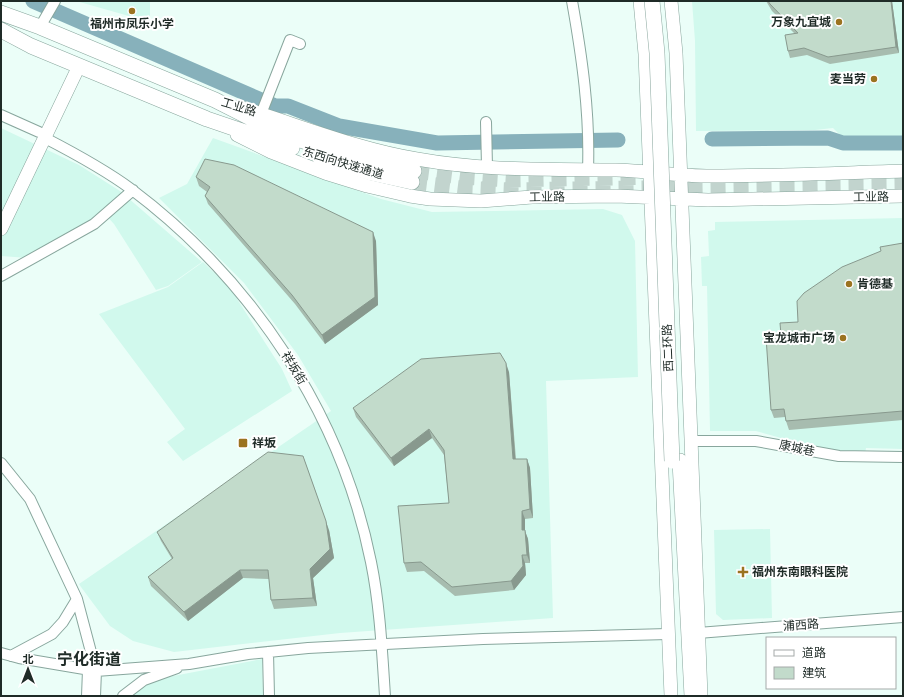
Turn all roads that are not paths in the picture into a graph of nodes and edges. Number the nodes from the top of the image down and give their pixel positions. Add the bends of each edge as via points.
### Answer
1 (54, 1) edge
2 (572, 1) edge
3 (640, 1) edge
4 (652, 1) edge
5 (661, 1) edge
6 (671, 1) edge
7 (1, 4) edge
8 (1, 13) edge
9 (42, 23) junction
10 (1, 30) edge
11 (1, 37) edge
12 (300, 44) dead end
13 (31, 46) junction
14 (75, 65) junction
15 (215, 100) junction
16 (262, 109) junction
17 (1, 115) edge
18 (207, 119) junction
19 (486, 127) dead end
20 (42, 135) junction
21 (278, 137) junction
22 (487, 167) junction
23 (588, 170) junction
24 (903, 171) edge
25 (650, 172) junction
26 (681, 174) junction
27 (413, 177) tunnel mouth
28 (133, 190) junction
29 (903, 196) edge
30 (651, 198) junction
31 (682, 199) junction
32 (1, 211) edge
33 (1, 229) edge
34 (1, 276) edge
35 (692, 441) junction
36 (903, 457) edge
37 (676, 461) junction
38 (1, 463) edge
39 (78, 599) junction
40 (903, 618) edge
41 (698, 633) junction
42 (668, 634) junction
43 (382, 645) junction
44 (268, 652) junction
45 (1, 653) edge
46 (11, 656) junction
47 (189, 664) junction
48 (92, 670) junction
49 (87, 696) edge
50 (96, 696) edge
51 (123, 696) edge
52 (269, 696) edge
53 (384, 696) edge
54 (671, 696) edge
55 (683, 696) edge
56 (692, 696) edge
57 (701, 696) edge

1 - 9 street
2 - 23 street via 584,83
3 - 25 main road
4 - 37 highway, 西二环路, bridge via 657,53
5 - 37 highway, 西二环路 via 666,53
6 - 26 main road
7 - 9 main road, 工业路
8 - 9 highway, 工业路
9 - 15 highway, 工业路
10 - 13 highway, 工业路
11 - 13 main road, 工业路
12 - 16 street via 290,40
13 - 14 highway, 工业路
14 - 18 highway, 工业路
14 - 20 main road
15 - 16 main road, 工业路
15 - 21 highway, 工业路
16 - 22 main road, 工业路 via 335,140 376,151 419,160
17 - 20 street, 祥坂街
18 - 21 highway, 工业路
18 - 30 main road, 工业路 via 272,152 318,170 367,186 410,196 481,201 532,196
19 - 22 street
20 - 28 street, 祥坂街 via 99,167
20 - 32 main road
20 - 33 main road
21 - 27 highway, 东西向快速通道 via 335,163 371,174
22 - 23 main road, 工业路
23 - 25 main road, 工业路
24 - 26 main road, 工业路 via 709,176
25 - 26 main road, 工业路
25 - 30 main road
26 - 31 main road
28 - 34 street via 94,224
28 - 43 street, 祥坂街 via 183,232 228,277 270,330 312,397 342,465 364,531 374,577
29 - 31 main road, 工业路
30 - 31 main road, 工业路
30 - 42 main road
31 - 35 main road
35 - 36 street, 康城巷 via 756,441 839,456
35 - 41 main road
37 - 55 highway, 西二环路
37 - 56 highway, 西二环路
38 - 39 street via 30,499
39 - 46 street via 52,634
39 - 48 street
40 - 41 street, 浦西路
41 - 57 main road
42 - 43 street via 483,639
42 - 54 main road
43 - 44 street
43 - 53 street, 祥坂街
44 - 47 street
44 - 52 street
45 - 46 street
46 - 48 street
47 - 48 street
47 - 51 street via 144,680
48 - 49 street
48 - 50 street

